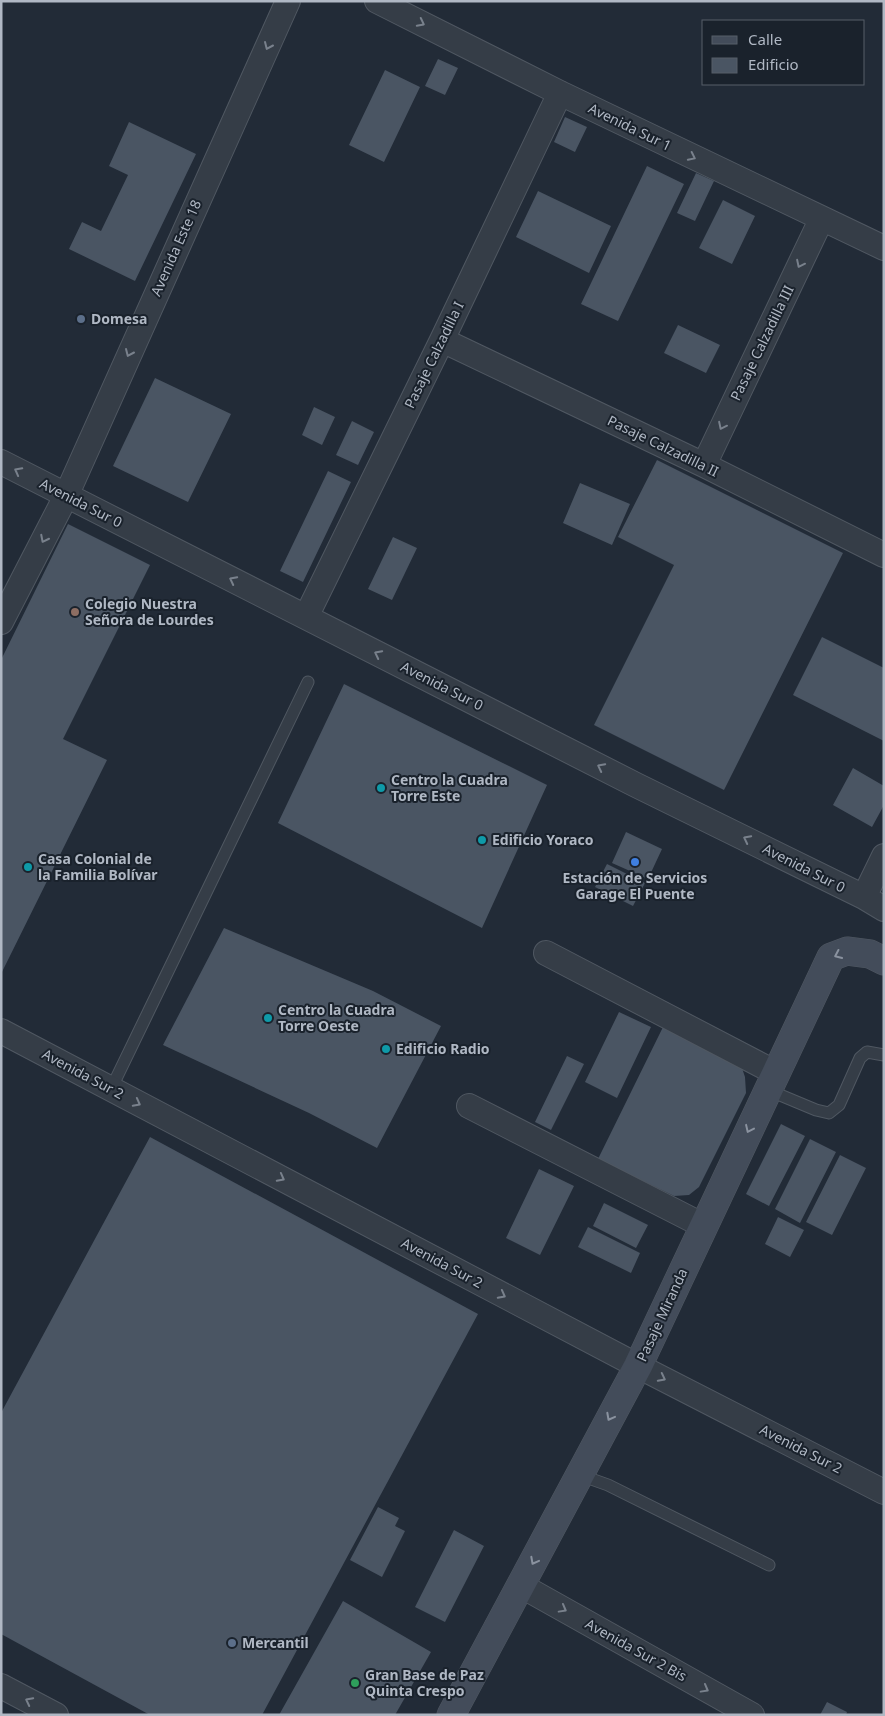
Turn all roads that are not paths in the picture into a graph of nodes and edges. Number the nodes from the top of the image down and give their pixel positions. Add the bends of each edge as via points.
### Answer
1 (288, 1) edge
2 (377, 1) edge
3 (560, 93) junction
4 (821, 220) junction
5 (884, 248) edge
6 (442, 340) junction
7 (1, 462) edge
8 (704, 465) junction
9 (66, 496) junction
10 (884, 555) edge
11 (306, 617) junction
12 (1, 622) edge
13 (308, 682) dead end
14 (884, 856) edge
15 (874, 903) edge
16 (546, 953) dead end
17 (884, 961) edge
18 (1, 1031) edge
19 (884, 1055) edge
20 (772, 1081) junction
21 (111, 1089) junction
22 (469, 1106) dead end
23 (704, 1226) junction
24 (638, 1366) junction
25 (580, 1475) junction
26 (884, 1492) edge
27 (769, 1565) dead end
28 (520, 1585) junction
29 (1, 1686) edge
30 (56, 1715) edge
31 (452, 1715) edge
32 (752, 1715) edge

1 -> 9 street, Avenida Este 18
2 -> 3 street, Avenida Sur 1
3 -> 4 street, Avenida Sur 1
3 - 6 street, Pasaje Calzadilla I
4 - 5 street, Avenida Sur 1
4 -> 8 street, Pasaje Calzadilla III
6 - 8 street, Pasaje Calzadilla II
6 - 11 street, Pasaje Calzadilla I
9 -> 7 street, Avenida Sur 0
8 - 10 street, Pasaje Calzadilla II
11 -> 9 street, Avenida Sur 0
9 -> 12 street, Avenida Este 18
15 -> 11 street, Avenida Sur 0
13 - 21 lane
14 - 15 street
16 - 20 street
17 -> 20 main road, Pasaje Miranda via 870,954 847,951 831,957
18 - 21 street, Avenida Sur 2
19 - 20 lane via 867,1052 860,1058 839,1106 829,1113 816,1110
20 -> 23 main road, Pasaje Miranda
21 -> 24 street, Avenida Sur 2
22 - 23 street
23 - 24 main road, Pasaje Miranda
24 -> 25 main road, Pasaje Miranda
24 -> 26 street, Avenida Sur 2
25 - 27 lane via 608,1485
25 -> 28 main road, Pasaje Miranda
28 - 31 main road, Pasaje Miranda
28 -> 32 street, Avenida Sur 2 Bis
30 -> 29 street

